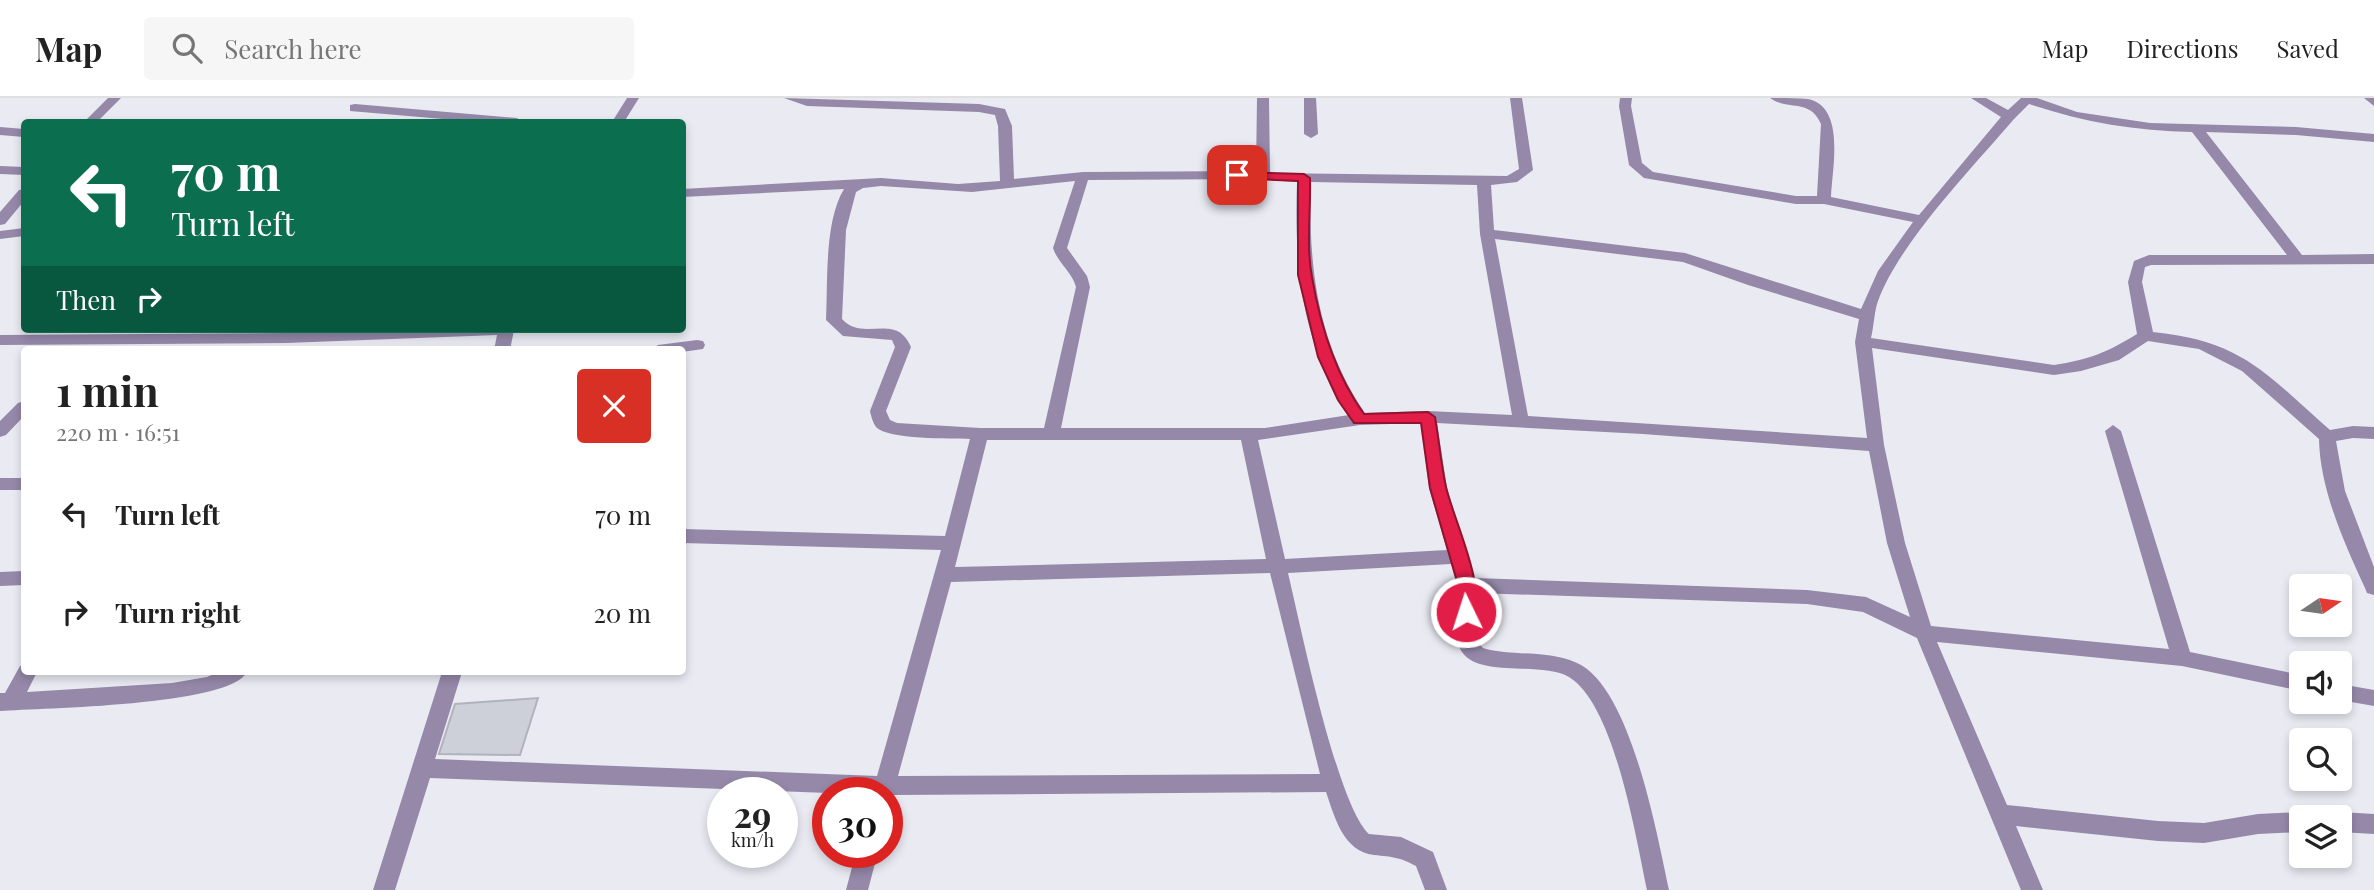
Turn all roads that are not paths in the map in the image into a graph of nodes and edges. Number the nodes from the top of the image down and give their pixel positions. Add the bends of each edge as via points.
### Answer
1 (115, 98) edge
2 (633, 98) edge
3 (790, 98) edge
4 (1262, 98) edge
5 (1310, 98) edge
6 (1516, 98) edge
7 (1626, 98) edge
8 (1776, 98) edge
9 (1977, 98) edge
10 (2028, 98) edge
11 (2370, 98) edge
12 (2374, 102) edge
13 (355, 108) dead end
14 (2008, 116) junction
15 (93, 119) edge
16 (471, 119) edge
17 (620, 119) edge
18 (2196, 129) junction
19 (0, 131) edge
20 (21, 133) edge
21 (1311, 134) dead end
22 (2374, 138) edge
23 (0, 170) edge
24 (21, 171) edge
25 (1263, 175) junction
26 (1083, 176) junction
27 (1304, 178) junction
28 (1484, 181) junction
29 (858, 184) junction
30 (1007, 184) junction
31 (686, 194) edge
32 (21, 196) edge
33 (1824, 200) junction
34 (1922, 220) junction
35 (0, 221) edge
36 (21, 232) edge
37 (1488, 234) junction
38 (0, 235) edge
39 (2298, 258) junction
40 (2374, 259) edge
41 (1867, 316) junction
42 (408, 333) edge
43 (2145, 336) junction
44 (77, 339) edge
45 (0, 340) edge
46 (1863, 342) junction
47 (697, 345) dead end
48 (686, 346) edge
49 (21, 410) edge
50 (1428, 417) junction
51 (1360, 419) junction
52 (1521, 421) junction
53 (2113, 430) dead end
54 (0, 431) edge
55 (2374, 433) edge
56 (980, 434) junction
57 (1051, 434) junction
58 (1248, 434) junction
59 (2327, 437) junction
60 (1876, 445) junction
61 (0, 484) edge
62 (21, 484) edge
63 (686, 537) edge
64 (952, 543) junction
65 (1458, 556) junction
66 (1277, 566) junction
67 (944, 575) junction
68 (21, 578) edge
69 (0, 579) edge
70 (1467, 585) junction
71 (2374, 588) edge
72 (1924, 633) junction
73 (2182, 659) junction
74 (25, 675) edge
75 (230, 675) edge
76 (451, 675) edge
77 (2289, 681) edge
78 (2352, 694) edge
79 (2374, 698) edge
80 (5, 702) edge
81 (421, 768) junction
82 (888, 777) edge
83 (1332, 783) junction
84 (812, 787) edge
85 (903, 790) edge
86 (1998, 814) junction
87 (2289, 823) edge
88 (2352, 823) edge
89 (2374, 824) edge
90 (862, 868) edge
91 (384, 890) edge
92 (856, 890) edge
93 (1436, 890) edge
94 (1657, 890) edge
95 (2032, 890) edge

1 - 15 street
2 - 17 street
3 - 30 street via 1000,112 1005,126
4 - 25 street
5 - 21 street
6 - 28 street via 1526,170 1509,180
7 - 33 street via 1636,165 1649,175 1796,200
8 - 33 street via 1807,102 1825,114
9 - 14 street
10 - 14 street
10 - 18 street via 2112,122
11 - 12 street
13 - 16 street
14 - 34 street
18 - 22 street
18 - 39 street
19 - 20 street
23 - 24 street
25 - 26 street
25 - 27 street
26 - 30 street
26 - 57 street via 1060,248 1083,287
27 - 28 street
27 - 51 street via 1309,297 1326,357
28 - 37 street
29 - 30 street via 957,189
29 - 31 street
29 - 56 street via 848,191 844,203 834,320 841,331 854,335 889,332 900,337 903,346 878,411 883,424 895,429
32 - 35 street
33 - 34 street
34 - 41 street via 1885,271
36 - 38 street
37 - 41 street via 1685,258
37 - 52 street
39 - 40 street
39 - 43 street via 2166,258 2138,264 2134,274 2147,322
41 - 46 street
42 - 44 street
43 - 46 street via 2113,356 2054,370
43 - 59 street via 2194,342 2229,356
44 - 45 street
46 - 60 street
47 - 48 street
49 - 54 street
50 - 51 street
50 - 52 street
50 - 65 street via 1438,488
51 - 58 street
52 - 60 street
53 - 73 street
55 - 59 street
56 - 57 street
56 - 64 street
57 - 58 street
58 - 66 street
59 - 71 street via 2325,452
60 - 72 street via 1896,543
61 - 62 street
63 - 64 street
64 - 67 street
65 - 66 street
65 - 70 street
66 - 67 street
66 - 83 street
67 - 82 street
68 - 69 street
70 - 72 street via 1807,597 1866,605
70 - 94 street via 1466,639 1471,650 1480,657 1567,667 1584,677 1598,696 1631,780
72 - 73 street
72 - 86 street
73 - 77 street
74 - 80 street
75 - 80 street via 172,691
76 - 81 street
78 - 79 street
81 - 84 street
81 - 91 street
83 - 85 street
83 - 93 street via 1358,839 1370,845 1400,846 1425,859
86 - 87 street via 2204,833
86 - 95 street
88 - 89 street
90 - 92 street

